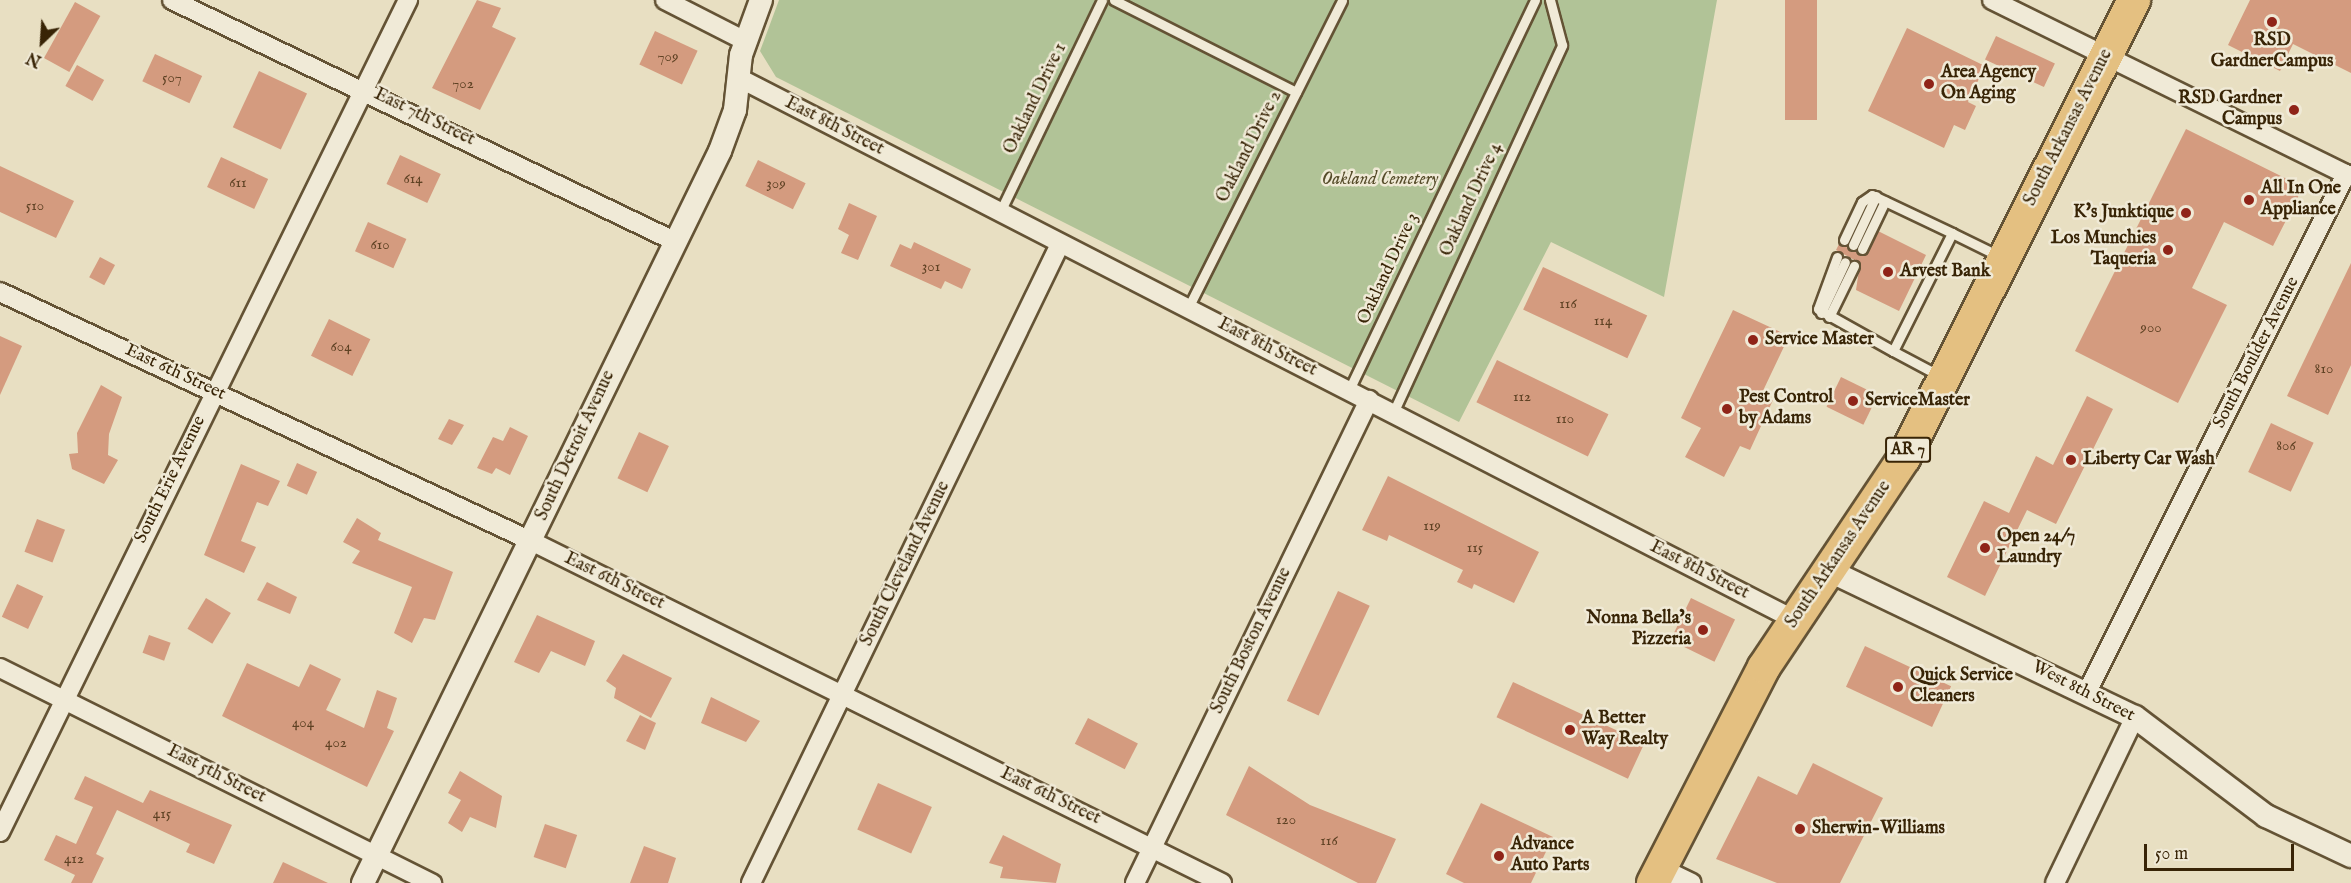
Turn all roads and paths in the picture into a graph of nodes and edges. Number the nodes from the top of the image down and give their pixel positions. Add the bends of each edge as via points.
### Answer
1 (172, 0) edge
2 (408, 0) edge
3 (665, 0) edge
4 (760, 0) edge
5 (1102, 0) edge
6 (1114, 0) edge
7 (1342, 0) edge
8 (1535, 0) edge
9 (1550, 0) edge
10 (1992, 0) edge
11 (2134, 0) edge
12 (745, 41) junction
13 (2106, 55) junction
14 (739, 78) junction
15 (363, 87) junction
16 (1296, 92) junction
17 (2348, 176) edge
18 (1880, 199) junction
19 (1000, 212) junction
20 (1952, 233) junction
21 (674, 241) junction
22 (1060, 244) junction
23 (2004, 259) junction
24 (0, 292) edge
25 (1188, 308) junction
26 (1825, 315) junction
27 (1893, 351) junction
28 (1944, 378) junction
29 (1349, 390) junction
30 (214, 391) junction
31 (1370, 400) junction
32 (1393, 412) junction
33 (531, 541) junction
34 (1830, 572) junction
35 (1795, 620) junction
36 (0, 668) edge
37 (2087, 692) junction
38 (843, 696) junction
39 (65, 699) junction
40 (2135, 717) junction
41 (0, 832) edge
42 (1152, 848) junction
43 (377, 856) junction
44 (2351, 856) edge
45 (1657, 876) edge
46 (363, 883) edge
47 (432, 883) edge
48 (751, 883) edge
49 (1135, 883) edge
50 (1222, 883) edge
51 (1692, 883) edge
52 (2055, 883) edge

1 - 15 street, East 7th Street
2 - 15 street, South Erie Avenue
3 - 12 street
4 - 12 street, South Detroit Avenue
5 - 19 lane, Oakland Drive 1
6 - 16 lane
7 - 16 lane, Oakland Drive 2
8 - 29 lane, Oakland Drive 3
9 - 32 lane, Oakland Drive 4 via 1562,45
10 - 13 street
11 - 13 highway, South Arkansas Avenue / AR 7
12 - 14 street, South Detroit Avenue
13 - 17 street
13 - 23 highway, South Arkansas Avenue / AR 7
14 - 19 street, East 8th Street
14 - 21 street, South Detroit Avenue via 735,110 720,151
15 - 21 street, East 7th Street
15 - 30 street, South Erie Avenue
16 - 25 lane, Oakland Drive 2
17 - 37 street, South Boulder Avenue
18 - 18 lane via 1853,245 1862,202
18 - 20 lane
19 - 22 street, East 8th Street
20 - 23 lane
20 - 27 lane
21 - 33 street, South Detroit Avenue
22 - 25 street, East 8th Street
22 - 38 street, South Cleveland Avenue
23 - 28 highway, South Arkansas Avenue / AR 7
24 - 30 street, East 6th Street
25 - 29 street, East 8th Street
26 - 26 lane via 1817,300 1845,262
26 - 27 lane
27 - 28 lane
28 - 34 highway, South Arkansas Avenue / AR 7 via 1904,458
29 - 31 street, East 8th Street
30 - 33 street, East 6th Street
30 - 39 street, South Erie Avenue
31 - 32 street, East 8th Street
31 - 42 street, South Boston Avenue
32 - 35 street, East 8th Street
33 - 38 street, East 6th Street
33 - 43 street, South Detroit Avenue
34 - 35 highway, South Arkansas Avenue / AR 7
34 - 37 street, West 8th Street
35 - 45 highway, South Arkansas Avenue / AR 7 via 1738,713
36 - 39 street, East 5th Street
37 - 40 street, West 8th Street
38 - 42 street, East 6th Street
38 - 48 street, South Cleveland Avenue
39 - 41 street, South Erie Avenue
39 - 43 street, East 5th Street
40 - 44 street, West 8th Street via 2266,816
40 - 52 street
42 - 49 street, South Boston Avenue
42 - 50 street, East 6th Street
43 - 46 street, South Detroit Avenue
43 - 47 street, East 5th Street
45 - 51 street

